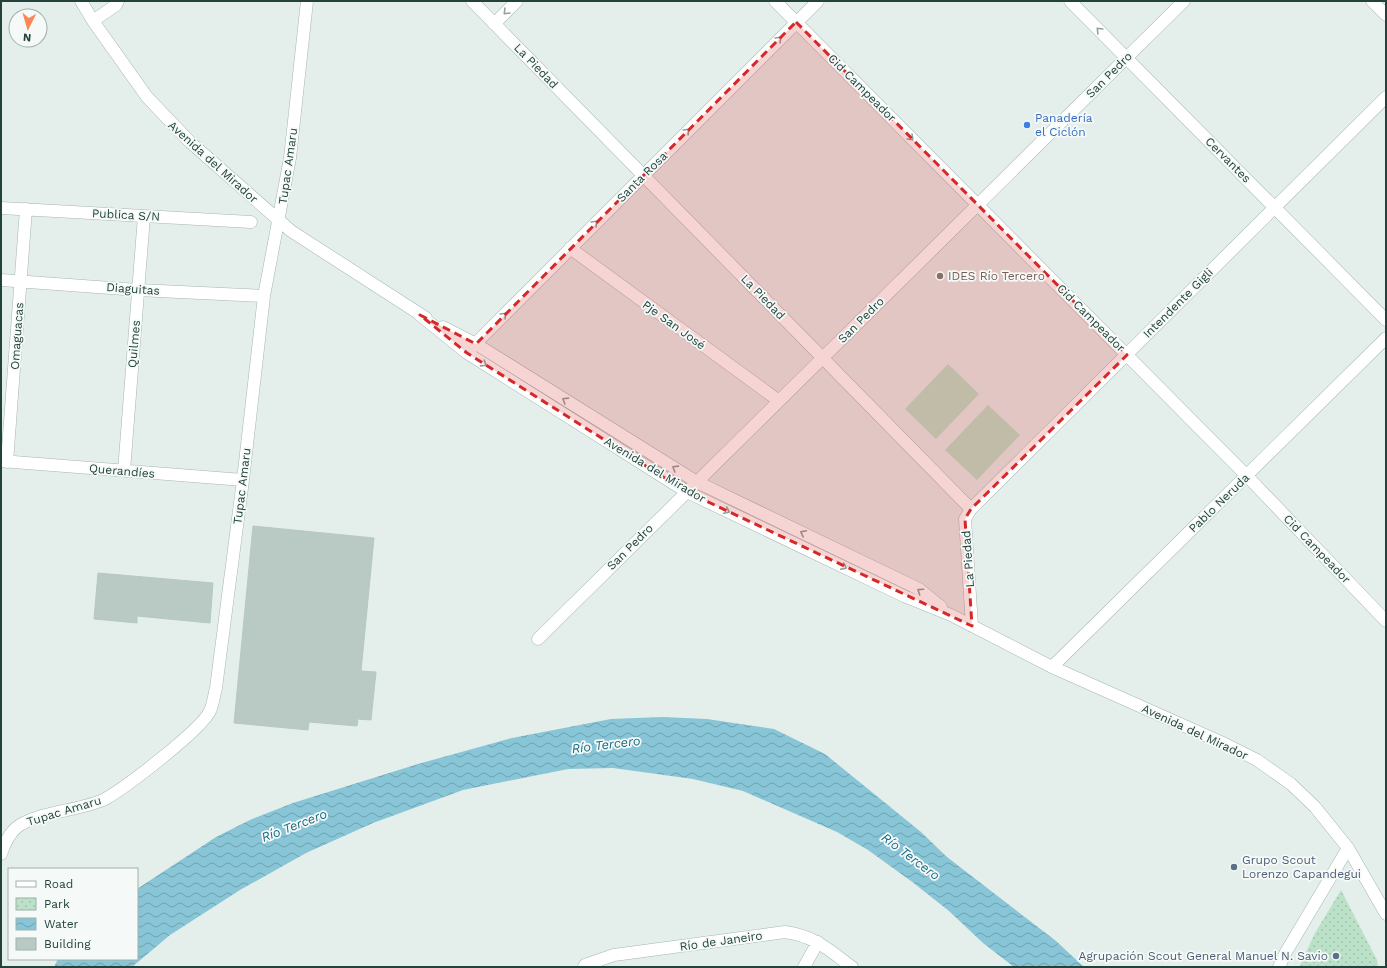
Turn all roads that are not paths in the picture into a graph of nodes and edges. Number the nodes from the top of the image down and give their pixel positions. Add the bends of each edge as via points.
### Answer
1 (81, 1) edge
2 (118, 1) edge
3 (307, 1) edge
4 (472, 1) edge
5 (517, 1) edge
6 (775, 1) edge
7 (818, 1) edge
8 (1070, 1) edge
9 (1184, 1) edge
10 (1372, 1) edge
11 (1386, 15) edge
12 (93, 21) junction
13 (796, 22) junction
14 (494, 24) junction
15 (1126, 58) junction
16 (1386, 97) edge
17 (643, 175) junction
18 (978, 205) junction
19 (1, 208) edge
20 (1275, 208) junction
21 (26, 210) junction
22 (144, 216) junction
23 (280, 221) junction
24 (251, 222) dead end
25 (570, 248) junction
26 (1, 280) edge
27 (21, 281) junction
28 (138, 290) junction
29 (264, 296) junction
30 (420, 315) junction
31 (1386, 320) edge
32 (1386, 338) edge
33 (476, 344) junction
34 (467, 353) junction
35 (1127, 355) junction
36 (822, 358) junction
37 (779, 401) junction
38 (4, 461) edge
39 (124, 471) junction
40 (1247, 476) junction
41 (243, 480) junction
42 (697, 482) junction
43 (687, 492) junction
44 (971, 509) junction
45 (950, 615) junction
46 (1386, 621) edge
47 (972, 626) junction
48 (538, 639) dead end
49 (1052, 667) junction
50 (1348, 848) junction
51 (1, 854) edge
52 (1386, 914) edge
53 (818, 942) junction
54 (584, 967) edge
55 (804, 967) edge
56 (852, 967) edge
57 (1279, 967) edge

1 - 12 street, Avenida del Mirador
2 - 12 street
3 - 23 street, Tupac Amaru via 290,158
4 - 14 street, La Piedad
5 -> 14 street
6 - 13 street, Cid Campeador
7 - 13 street, Santa Rosa
15 -> 8 street, Cervantes
9 - 15 street, San Pedro
10 - 11 street
12 - 23 street, Avenida del Mirador via 147,97 166,119
17 -> 13 street, Santa Rosa
13 -> 18 street, Cid Campeador
14 - 17 street, La Piedad
15 - 18 street, San Pedro
15 - 20 street, Cervantes
16 - 20 street, Intendente Gigli
25 -> 17 street, Santa Rosa
17 - 36 street, La Piedad
18 - 35 street, Cid Campeador
18 - 36 street, San Pedro
19 - 21 street, Publica S/N
20 - 31 street, Cervantes
20 - 35 street, Intendente Gigli
21 - 22 street, Publica S/N
21 - 27 street, Omaguacas
22 - 24 street, Publica S/N
22 - 28 street, Quilmes
23 - 29 street, Tupac Amaru
23 - 30 street, Avenida del Mirador via 306,242
33 -> 25 street, Santa Rosa
25 - 37 street, Pje San José
26 - 27 street, Diaguitas
27 - 28 street, Diaguitas
27 - 38 street, Omaguacas
28 - 29 street, Diaguitas
28 - 39 street, Quilmes
29 - 41 street, Tupac Amaru
30 - 33 street, Avenida del Mirador
30 - 34 street, Avenida del Mirador
32 - 40 street, Pablo Neruda
33 - 34 street, Santa Rosa
42 -> 33 street, Avenida del Mirador
34 -> 43 street, Avenida del Mirador
35 - 40 street, Cid Campeador
35 - 44 street, Intendente Gigli
36 - 37 street, San Pedro
36 - 44 street, La Piedad
37 - 42 street, San Pedro
38 - 39 street, Querandíes
39 - 41 street, Querandíes
40 - 46 street, Cid Campeador
40 - 49 street, Pablo Neruda
41 - 51 street, Tupac Amaru via 216,688 210,711 198,728 122,788 90,805 26,821 10,834
42 - 43 street, San Pedro
45 -> 42 street, Avenida del Mirador via 919,589
43 -> 45 street, Avenida del Mirador via 904,596
43 - 48 street, San Pedro
44 - 47 street, La Piedad via 965,519
45 - 47 street, Avenida del Mirador
47 - 49 street, Avenida del Mirador
49 - 50 street, Avenida del Mirador via 1257,760 1291,784 1315,807
50 - 52 street, Avenida del Mirador
50 - 57 street
53 - 54 street, Río de Janeiro via 803,935 785,932 614,956
53 - 55 street
53 - 56 street, Río de Janeiro

